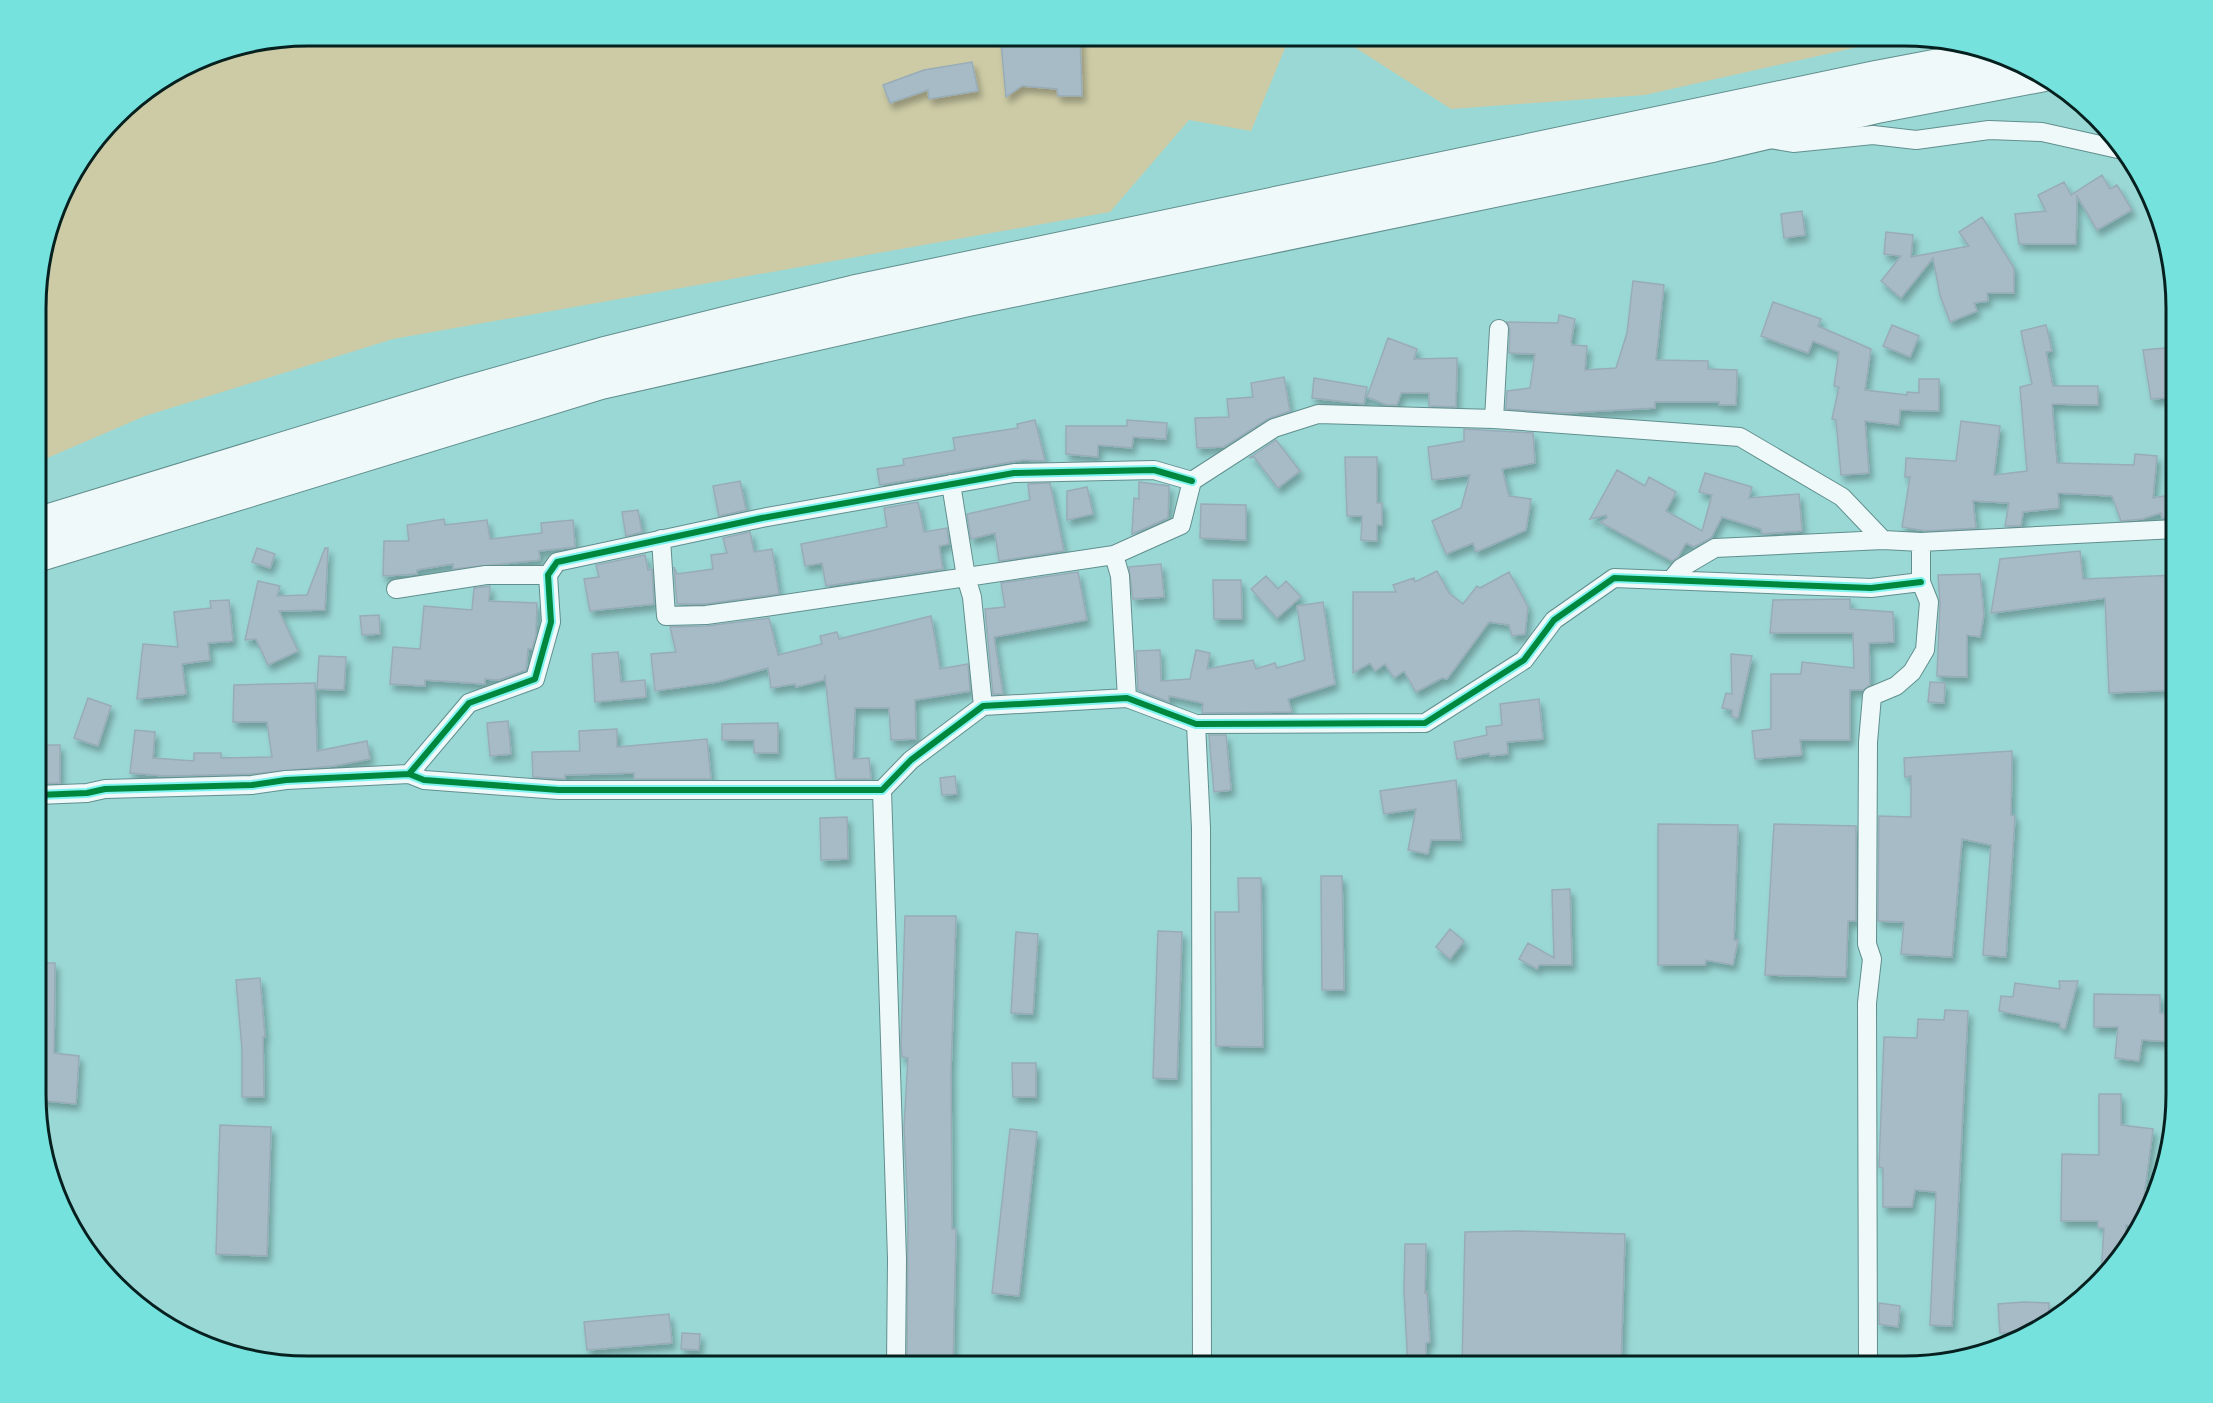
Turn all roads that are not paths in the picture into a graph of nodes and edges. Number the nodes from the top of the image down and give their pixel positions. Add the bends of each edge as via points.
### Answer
1 (1981, 58) edge
2 (2027, 78) edge
3 (1751, 136) junction
4 (2110, 146) edge
5 (1499, 329) dead end
6 (1494, 419) junction
7 (1192, 481) junction
8 (951, 484) junction
9 (46, 521) edge
10 (2166, 530) edge
11 (661, 539) junction
12 (1884, 540) junction
13 (1921, 542) junction
14 (46, 553) edge
15 (1114, 555) junction
16 (548, 575) junction
17 (966, 577) junction
18 (1671, 580) junction
19 (1921, 582) junction
20 (396, 589) dead end
21 (1127, 698) junction
22 (983, 706) junction
23 (1196, 724) junction
24 (409, 774) junction
25 (882, 789) junction
26 (46, 795) edge
27 (897, 1357) edge
28 (1202, 1357) edge
29 (1868, 1357) edge

1 - 9 highway via 854,292 548,369
2 - 3 highway
3 - 4 street via 1793,143 1873,135 1916,140 1989,130 2031,131
3 - 14 highway via 955,302 599,383
5 - 6 street
6 - 7 street via 1318,414 1274,428
6 - 12 street via 1740,437 1842,497
7 - 8 street via 1154,470 1014,473
7 - 15 street via 1181,525
8 - 11 street
8 - 17 street
10 - 13 street
11 - 16 street via 557,562
11 - 17 street via 666,616 718,613
12 - 13 street
12 - 18 street via 1715,548 1681,568
13 - 19 street
15 - 17 street
15 - 21 street via 1120,576
16 - 20 street via 486,575
16 - 24 street via 551,622 535,679 469,703
17 - 22 street via 972,597
18 - 19 street via 1871,588
18 - 23 street via 1614,578 1554,620 1524,660 1425,723
19 - 29 street via 1929,602 1925,650 1912,672 1896,686 1872,696 1868,742 1867,944 1872,959 1867,1003
21 - 22 street
21 - 23 street
22 - 25 street via 911,760
23 - 28 street via 1201,828
24 - 25 street via 423,780 559,790
24 - 26 street
25 - 27 street

